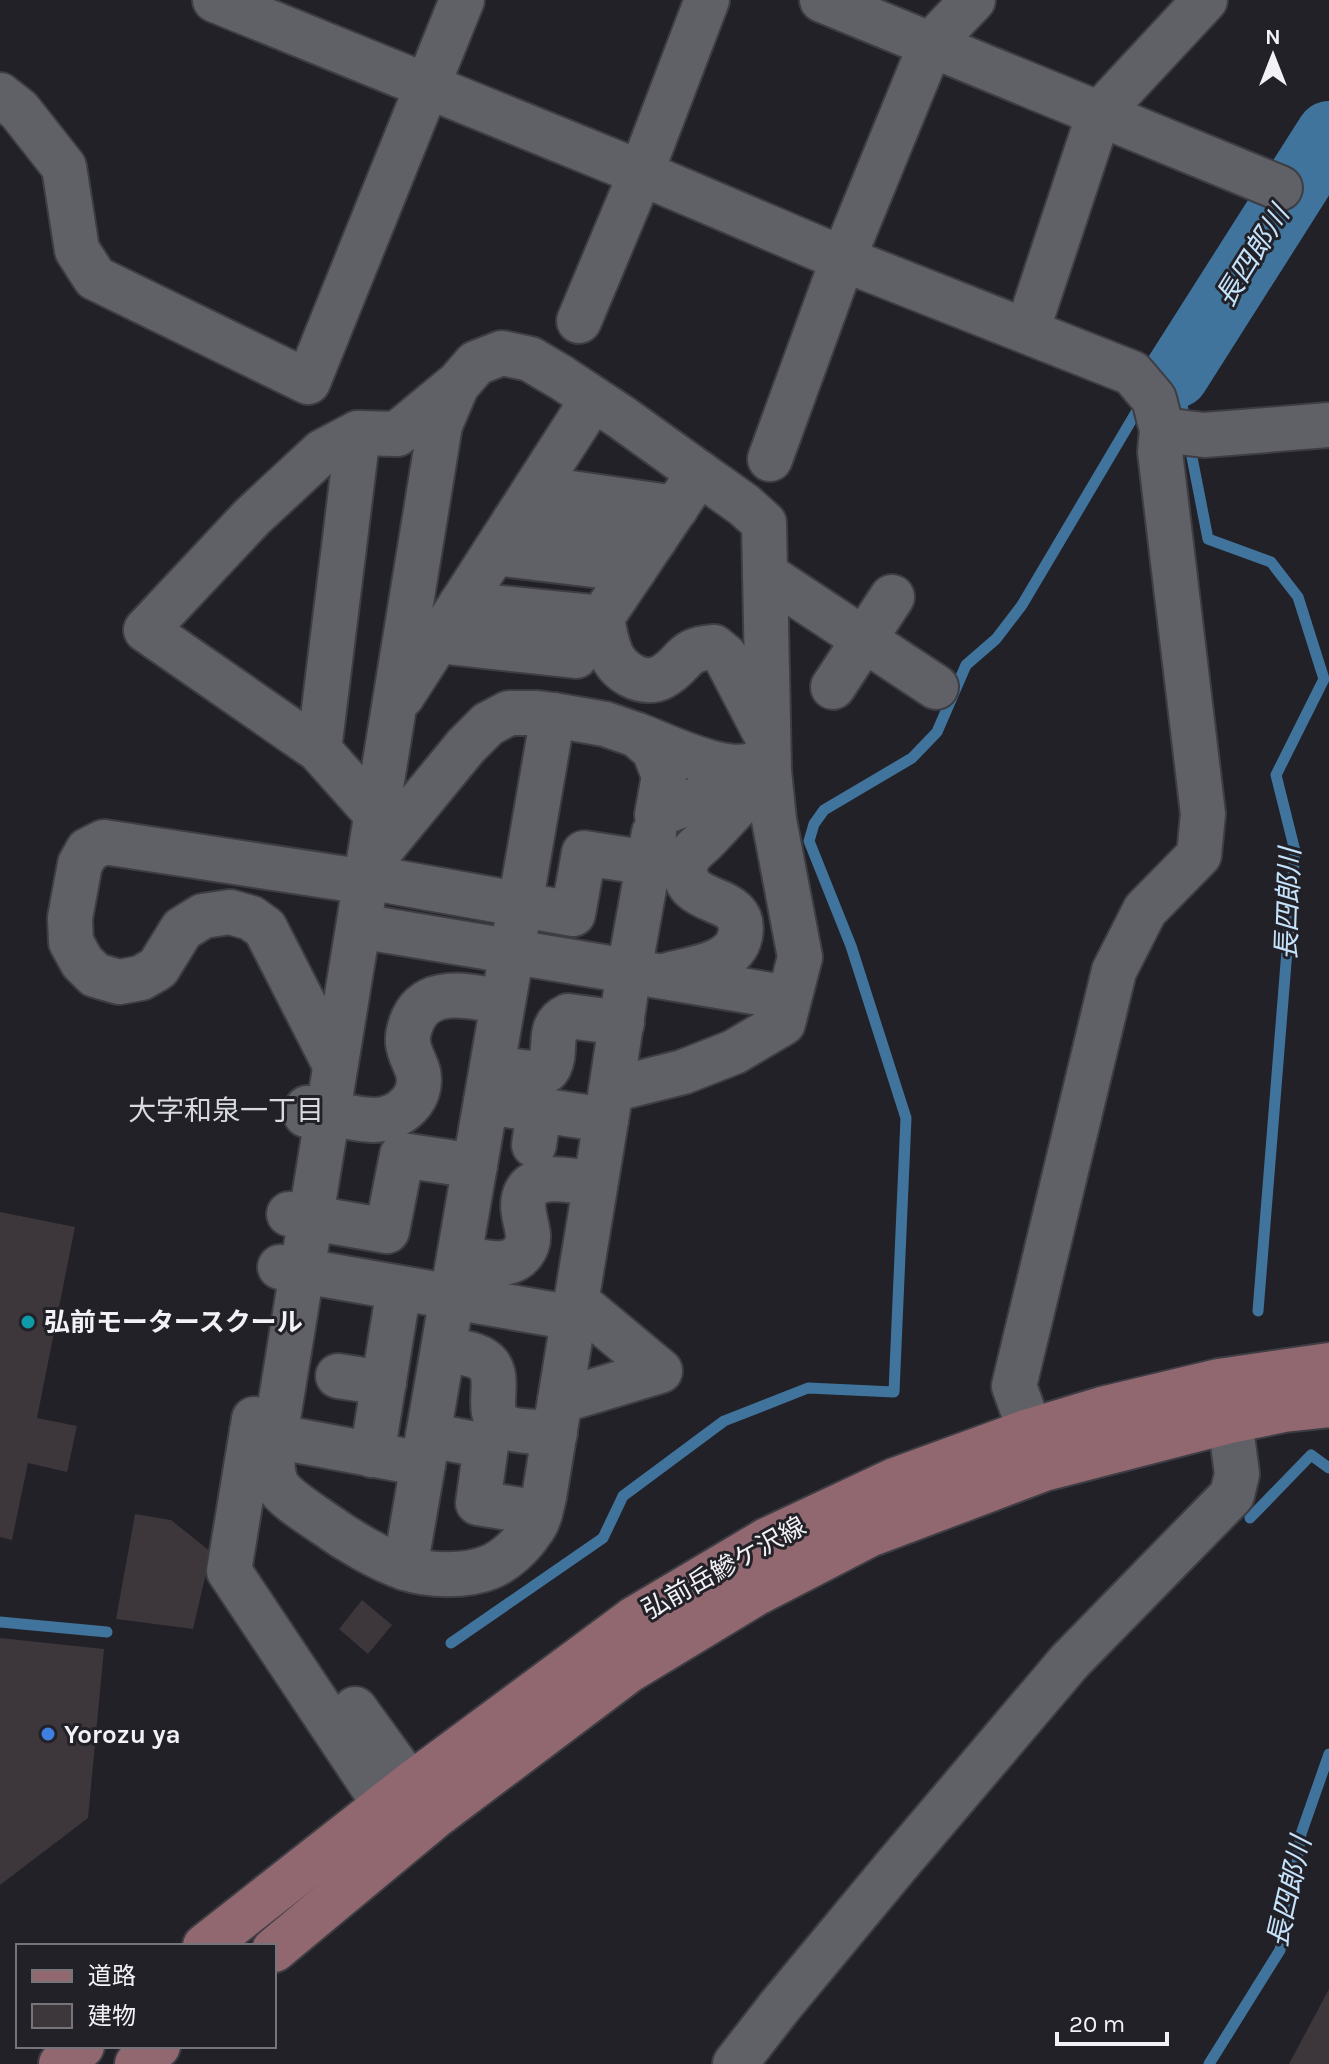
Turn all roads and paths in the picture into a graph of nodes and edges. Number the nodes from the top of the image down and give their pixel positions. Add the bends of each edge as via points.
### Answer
1 (215, 0) edge
2 (462, 0) edge
3 (707, 0) edge
4 (822, 0) edge
5 (973, 0) edge
6 (1205, 0) edge
7 (931, 44) junction
8 (427, 87) junction
9 (0, 95) edge
10 (1099, 114) junction
11 (641, 173) junction
12 (1280, 188) dead end
13 (843, 259) junction
14 (579, 321) dead end
15 (1027, 331) junction
16 (457, 385) junction
17 (593, 399) junction
18 (1166, 414) junction
19 (1329, 425) edge
20 (358, 433) junction
21 (770, 459) dead end
22 (699, 473) junction
23 (515, 520) junction
24 (655, 539) junction
25 (765, 574) junction
26 (892, 597) dead end
27 (461, 604) junction
28 (602, 618) junction
29 (438, 641) junction
30 (864, 641) junction
31 (833, 687) dead end
32 (936, 687) dead end
33 (393, 710) junction
34 (553, 715) junction
35 (637, 735) junction
36 (319, 750) junction
37 (769, 755) junction
38 (377, 815) junction
39 (657, 815) junction
40 (649, 863) junction
41 (367, 874) junction
42 (520, 904) junction
43 (359, 926) junction
44 (512, 952) junction
45 (646, 974) junction
46 (789, 998) junction
47 (503, 1002) junction
48 (622, 1023) junction
49 (335, 1065) junction
50 (489, 1085) junction
51 (608, 1105) junction
52 (328, 1112) junction
53 (475, 1166) junction
54 (595, 1185) junction
55 (300, 1216) junction
56 (291, 1269) junction
57 (455, 1277) junction
58 (399, 1288) junction
59 (575, 1309) junction
60 (443, 1350) junction
61 (1329, 1365) edge
62 (338, 1376) dead end
63 (384, 1383) junction
64 (1224, 1401) junction
65 (1329, 1405) edge
66 (558, 1417) junction
67 (264, 1434) junction
68 (425, 1449) junction
69 (1037, 1450) junction
70 (372, 1455) junction
71 (540, 1513) junction
72 (405, 1568) junction
73 (409, 1812) junction
74 (208, 1944) edge
75 (276, 1948) edge
76 (80, 2048) edge
77 (156, 2048) edge
78 (61, 2064) edge
79 (137, 2064) edge
80 (735, 2064) edge

1 - 8 street
2 - 8 street
3 - 11 street
4 - 7 street
5 - 7 street
6 - 10 street
7 - 10 street
7 - 13 street
8 - 9 street via 308,382 95,278 77,250 64,167 19,110
8 - 11 street
10 - 12 street
10 - 15 street
11 - 13 street
11 - 14 street
13 - 15 street
13 - 21 street
15 - 18 street
16 - 17 street via 476,363 502,353 530,359
16 - 20 street via 397,434
16 - 33 street via 440,425
17 - 22 street
17 - 23 street
18 - 19 street
18 - 69 street via 1160,452 1203,814 1199,855 1145,910 1114,971 1014,1386
20 - 36 street
20 - 36 street via 322,452 252,517 146,630
22 - 24 street
22 - 25 street via 764,523
23 - 24 street
23 - 24 street
23 - 27 street
24 - 28 street
25 - 30 street
25 - 37 street
26 - 30 street
27 - 28 street via 541,597
27 - 29 street
28 - 29 street via 576,656
28 - 37 street via 612,658 641,680 660,679 698,648 714,647 725,656
29 - 33 street
30 - 31 street
30 - 32 street
33 - 38 street
34 - 35 street
34 - 41 street via 509,713 488,724
34 - 42 street
35 - 37 street via 716,765 737,768 758,764
35 - 39 street via 654,750 664,776
36 - 38 street
37 - 39 street
37 - 45 street via 691,852 685,868 696,892 727,905 740,919 734,949 718,960
37 - 46 street via 774,820 800,957
38 - 41 street
39 - 40 street
40 - 42 street via 584,853 573,914
40 - 45 street
41 - 42 street
41 - 43 street
41 - 49 street via 104,842 88,850 73,894 71,942 95,975 119,982 158,968 182,929 203,916 230,912 251,918 265,928
42 - 44 street
43 - 44 street
43 - 49 street
44 - 45 street
44 - 47 street
45 - 46 street
45 - 48 street
46 - 51 street via 783,1023 734,1052
47 - 50 street
47 - 52 street via 449,995 416,1012 407,1041 420,1083 402,1112 376,1120
48 - 50 street via 568,1016 557,1023 553,1062 547,1070
48 - 51 street
49 - 52 street
50 - 51 street via 537,1128
50 - 53 street
51 - 54 street
52 - 55 street
53 - 55 street via 402,1155 387,1231
53 - 57 street
54 - 57 street via 562,1179 538,1182 523,1200 528,1235 519,1256
54 - 59 street
55 - 56 street
56 - 58 street
56 - 67 street
57 - 58 street
57 - 59 street
57 - 60 street
58 - 63 street
59 - 66 street
59 - 66 street via 660,1371
60 - 66 street via 486,1361 494,1381 493,1410 505,1427
60 - 68 street
61 - 64 main road, 弘前岳鰺ケ沢線
62 - 63 street
63 - 70 street
64 - 65 main road via 1284,1410
64 - 69 main road, 弘前岳鰺ケ沢線 via 1102,1409
64 - 80 street via 1237,1474 1232,1495 1069,1662
66 - 71 street
67 - 70 street
67 - 72 street via 278,1486 293,1501 348,1540
67 - 73 street via 223,1525 229,1571
68 - 70 street
68 - 71 street via 486,1446 478,1503
68 - 72 street
69 - 73 main road, 弘前岳鰺ケ沢線 via 895,1480 767,1540 634,1619
71 - 72 street via 523,1541 490,1567 434,1574
73 - 74 main road, 弘前岳鰺ケ沢線
73 - 75 main road
76 - 78 main road
77 - 79 main road

